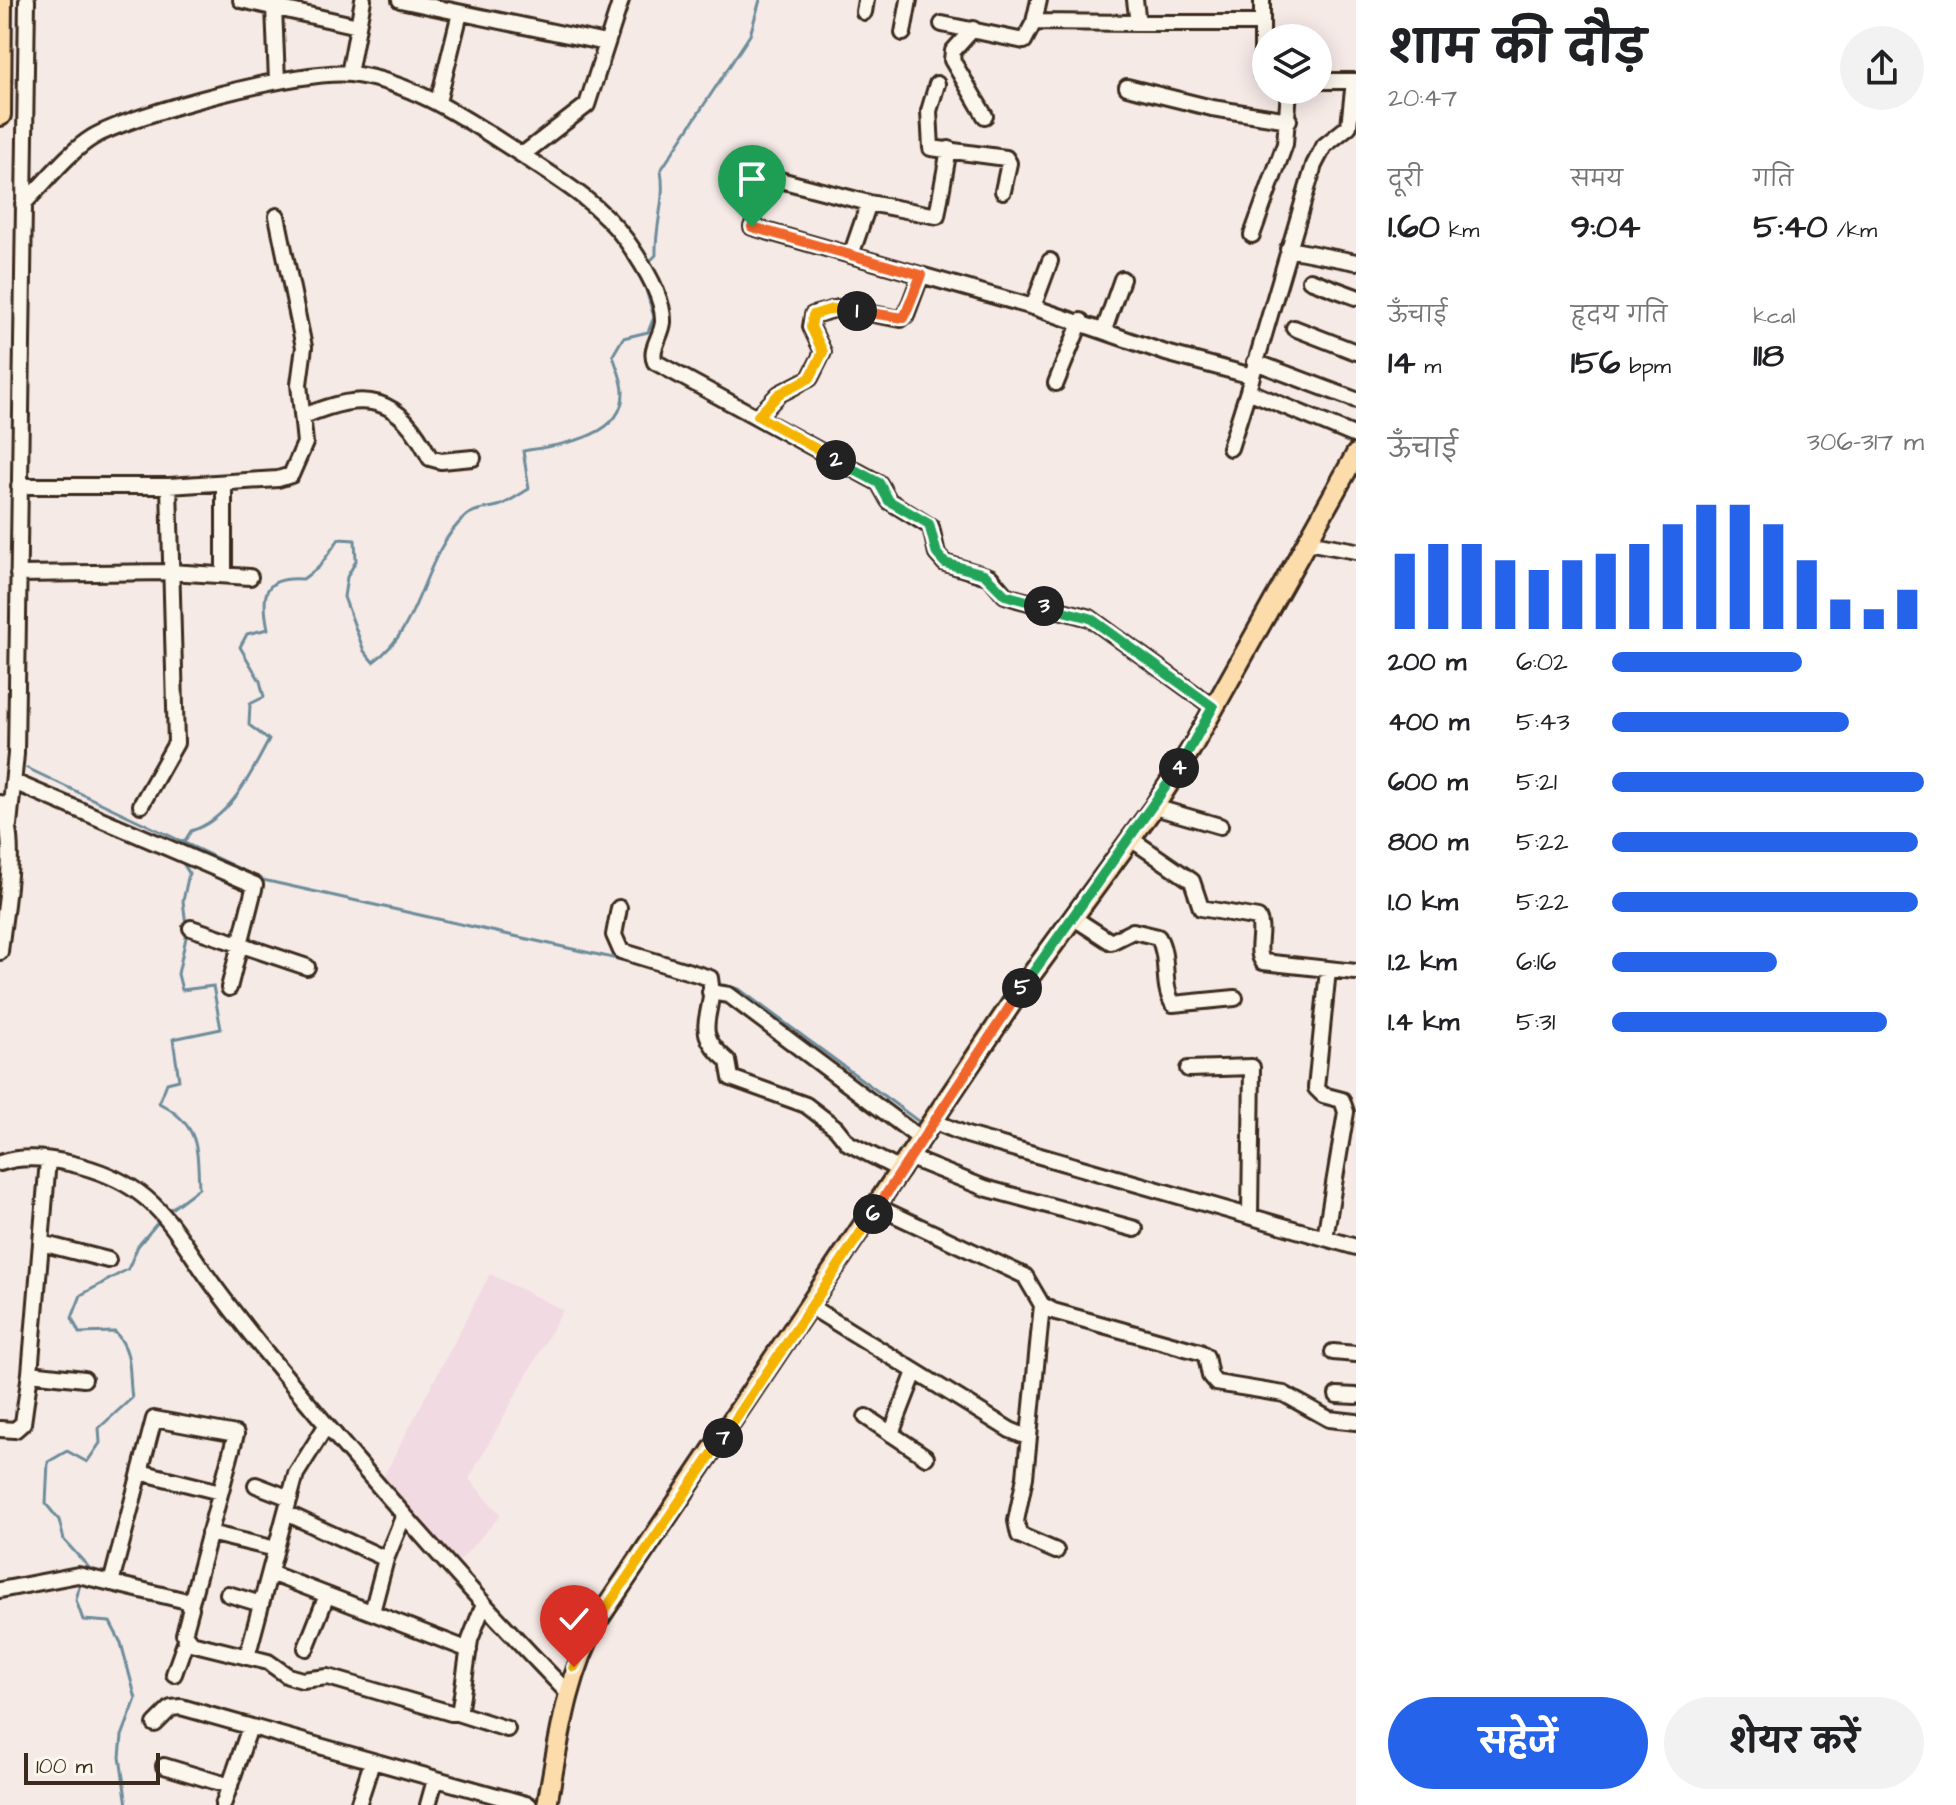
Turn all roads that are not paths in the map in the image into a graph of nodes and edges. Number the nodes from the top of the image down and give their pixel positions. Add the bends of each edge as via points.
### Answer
1 (1, 0) edge
2 (27, 0) edge
3 (241, 0) edge
4 (363, 0) edge
5 (400, 0) edge
6 (621, 0) edge
7 (909, 0) edge
8 (1039, 0) edge
9 (1135, 0) edge
10 (1262, 0) edge
11 (274, 7) junction
12 (450, 7) edge
13 (1034, 22) junction
14 (1138, 23) junction
15 (1262, 23) joint
16 (942, 24) dead end
17 (358, 26) junction
18 (973, 29) junction
19 (903, 33) dead end
20 (606, 43) junction
21 (349, 74) junction
22 (277, 81) junction
23 (1332, 81) edge
24 (1355, 81) edge
25 (937, 84) dead end
26 (1127, 87) dead end
27 (438, 102) junction
28 (1289, 104) edge
29 (0, 115) edge
30 (985, 116) dead end
31 (1289, 120) junction
32 (949, 149) junction
33 (522, 155) junction
34 (776, 179) dead end
35 (1003, 191) dead end
36 (869, 203) junction
37 (23, 204) junction
38 (277, 216) dead end
39 (752, 227) dead end
40 (1252, 235) dead end
41 (1288, 249) junction
42 (851, 255) junction
43 (1050, 261) dead end
44 (1356, 262) edge
45 (921, 275) junction
46 (1122, 279) dead end
47 (1310, 280) dead end
48 (1356, 297) edge
49 (1033, 307) junction
50 (1081, 321) junction
51 (1294, 328) dead end
52 (1104, 330) junction
53 (1356, 352) edge
54 (1252, 376) junction
55 (1056, 383) dead end
56 (1356, 400) edge
57 (304, 416) junction
58 (758, 416) junction
59 (1356, 436) edge
60 (1230, 448) dead end
61 (1356, 454) edge
62 (473, 458) dead end
63 (224, 483) junction
64 (19, 486) junction
65 (169, 486) junction
66 (1307, 542) junction
67 (1356, 551) edge
68 (170, 572) junction
69 (18, 574) junction
70 (224, 575) junction
71 (250, 577) dead end
72 (1213, 707) junction
73 (14, 782) junction
74 (0, 803) edge
75 (141, 805) dead end
76 (1154, 807) junction
77 (9, 825) junction
78 (1220, 826) dead end
79 (1131, 839) junction
80 (619, 908) dead end
81 (1074, 918) junction
82 (191, 928) dead end
83 (241, 945) junction
84 (0, 952) edge
85 (307, 967) dead end
86 (1328, 970) junction
87 (1356, 972) edge
88 (229, 988) dead end
89 (710, 992) junction
90 (1235, 998) dead end
91 (1188, 1069) dead end
92 (935, 1122) junction
93 (922, 1140) junction
94 (48, 1160) junction
95 (0, 1163) edge
96 (906, 1165) junction
97 (878, 1207) junction
98 (1250, 1215) junction
99 (1135, 1229) dead end
100 (1325, 1238) junction
101 (41, 1243) junction
102 (1356, 1247) edge
103 (108, 1260) dead end
104 (1042, 1305) junction
105 (811, 1307) junction
106 (1333, 1352) dead end
107 (1356, 1354) edge
108 (915, 1372) junction
109 (30, 1373) junction
110 (84, 1379) dead end
111 (1337, 1395) dead end
112 (1356, 1396) edge
113 (866, 1417) dead end
114 (1356, 1422) edge
115 (326, 1426) junction
116 (0, 1429) edge
117 (891, 1434) junction
118 (1027, 1437) junction
119 (926, 1457) dead end
120 (140, 1472) junction
121 (256, 1485) dead end
122 (220, 1492) junction
123 (290, 1498) junction
124 (286, 1513) junction
125 (404, 1515) junction
126 (209, 1533) junction
127 (276, 1549) junction
128 (1056, 1551) dead end
129 (386, 1559) junction
130 (270, 1573) junction
131 (111, 1583) junction
132 (0, 1590) edge
133 (228, 1594) dead end
134 (327, 1595) junction
135 (191, 1603) junction
136 (261, 1604) junction
137 (483, 1606) junction
138 (372, 1612) junction
139 (186, 1640) junction
140 (306, 1648) dead end
141 (469, 1650) junction
142 (247, 1657) junction
143 (174, 1674) dead end
144 (567, 1692) junction
145 (457, 1713) junction
146 (155, 1724) dead end
147 (250, 1727) junction
148 (507, 1729) dead end
149 (372, 1762) junction
150 (164, 1766) dead end
151 (435, 1780) junction
152 (230, 1786) junction
153 (223, 1805) edge
154 (358, 1805) edge
155 (428, 1805) edge
156 (529, 1805) edge
157 (547, 1805) edge

1 - 29 highway
2 - 37 street
3 - 11 street
4 - 17 street
5 - 12 street
6 - 20 street
7 - 19 street
8 - 13 street
9 - 14 street
10 - 15 street
11 - 17 street
11 - 22 street
12 - 20 street
12 - 27 street
13 - 14 street
13 - 18 street via 1024,41
14 - 15 street
16 - 18 street
17 - 21 street
18 - 30 street via 953,51 952,60
20 - 33 street via 587,105
21 - 22 street
21 - 27 street
22 - 37 street via 96,135
23 - 24 street
24 - 41 street via 1349,126 1319,154
25 - 32 street via 929,111 930,145
26 - 31 street
27 - 33 street
28 - 31 street
31 - 40 street via 1282,157
32 - 35 street via 1006,158
32 - 36 street via 939,215
33 - 58 street via 585,196 628,242 663,310 652,354 655,362
34 - 36 street
36 - 42 street
37 - 64 street
38 - 57 street via 304,347 299,384
39 - 42 street
41 - 44 street
41 - 54 street
42 - 45 street
43 - 49 street
45 - 49 street
45 - 58 street via 901,319 839,308 813,315 811,327 823,352 814,373 779,394
46 - 52 street
47 - 48 street
49 - 50 street
50 - 52 street
50 - 55 street
51 - 53 street
52 - 54 street
54 - 56 street
54 - 59 street
54 - 60 street
57 - 62 street via 336,403 378,402 409,421 430,458
57 - 63 street via 305,443 291,475
58 - 72 street via 879,483 889,501 931,527 937,554 945,563 990,577 1005,595 1090,618
61 - 66 main road
63 - 65 street
63 - 70 street
64 - 65 street
64 - 69 street
65 - 68 street
66 - 67 street
66 - 72 main road
68 - 69 street
68 - 70 street
68 - 75 street via 176,743
69 - 73 street
70 - 71 street
72 - 76 main road
73 - 77 street
73 - 83 street via 255,885
74 - 77 street
76 - 78 street
76 - 79 main road
77 - 84 street
79 - 81 main road
79 - 86 street via 1192,881 1201,908 1258,918 1263,962
80 - 89 street via 614,935 621,951 697,972 710,978
81 - 90 street via 1111,942 1133,931 1158,937 1173,1004
81 - 92 main road
82 - 83 street
83 - 85 street
83 - 88 street
86 - 87 street
86 - 100 street via 1316,1088 1342,1100 1346,1112
89 - 93 street via 729,995
89 - 96 street via 708,1042 728,1061 731,1078 806,1105 848,1143
91 - 98 street via 1252,1067
92 - 93 main road
92 - 98 street
93 - 96 main road
94 - 95 street
94 - 101 street
94 - 115 street via 91,1168 140,1193 178,1231 226,1304
96 - 97 main road
96 - 99 street
97 - 104 street via 1025,1276
97 - 105 main road
98 - 100 street
100 - 102 street
101 - 103 street
101 - 109 street
104 - 114 street via 1204,1354 1216,1383 1284,1394 1329,1419
104 - 118 street
105 - 108 street
105 - 144 main road via 598,1620
106 - 107 street
108 - 117 street
108 - 118 street
109 - 110 street
109 - 116 street via 23,1423 15,1430
111 - 112 street
113 - 117 street
115 - 123 street via 300,1465
115 - 125 street
117 - 119 street
118 - 128 street via 1017,1531
120 - 122 street
120 - 122 street via 154,1419 236,1434
120 - 131 street
121 - 123 street
122 - 126 street
123 - 124 street
124 - 127 street
124 - 129 street
125 - 129 street
125 - 137 street
126 - 127 street
126 - 135 street
127 - 130 street
129 - 138 street
130 - 134 street
130 - 136 street
131 - 132 street via 83,1576
131 - 135 street
133 - 136 street
134 - 138 street
134 - 140 street
135 - 139 street
136 - 142 street
137 - 141 street
137 - 144 street
138 - 141 street
139 - 142 street
139 - 143 street
141 - 145 street
142 - 145 street via 302,1680 328,1677
144 - 157 main road
145 - 148 street
146 - 147 street via 171,1708 181,1707
147 - 149 street
147 - 152 street
149 - 151 street
149 - 154 street
150 - 152 street
151 - 155 street
151 - 156 street
152 - 153 street

